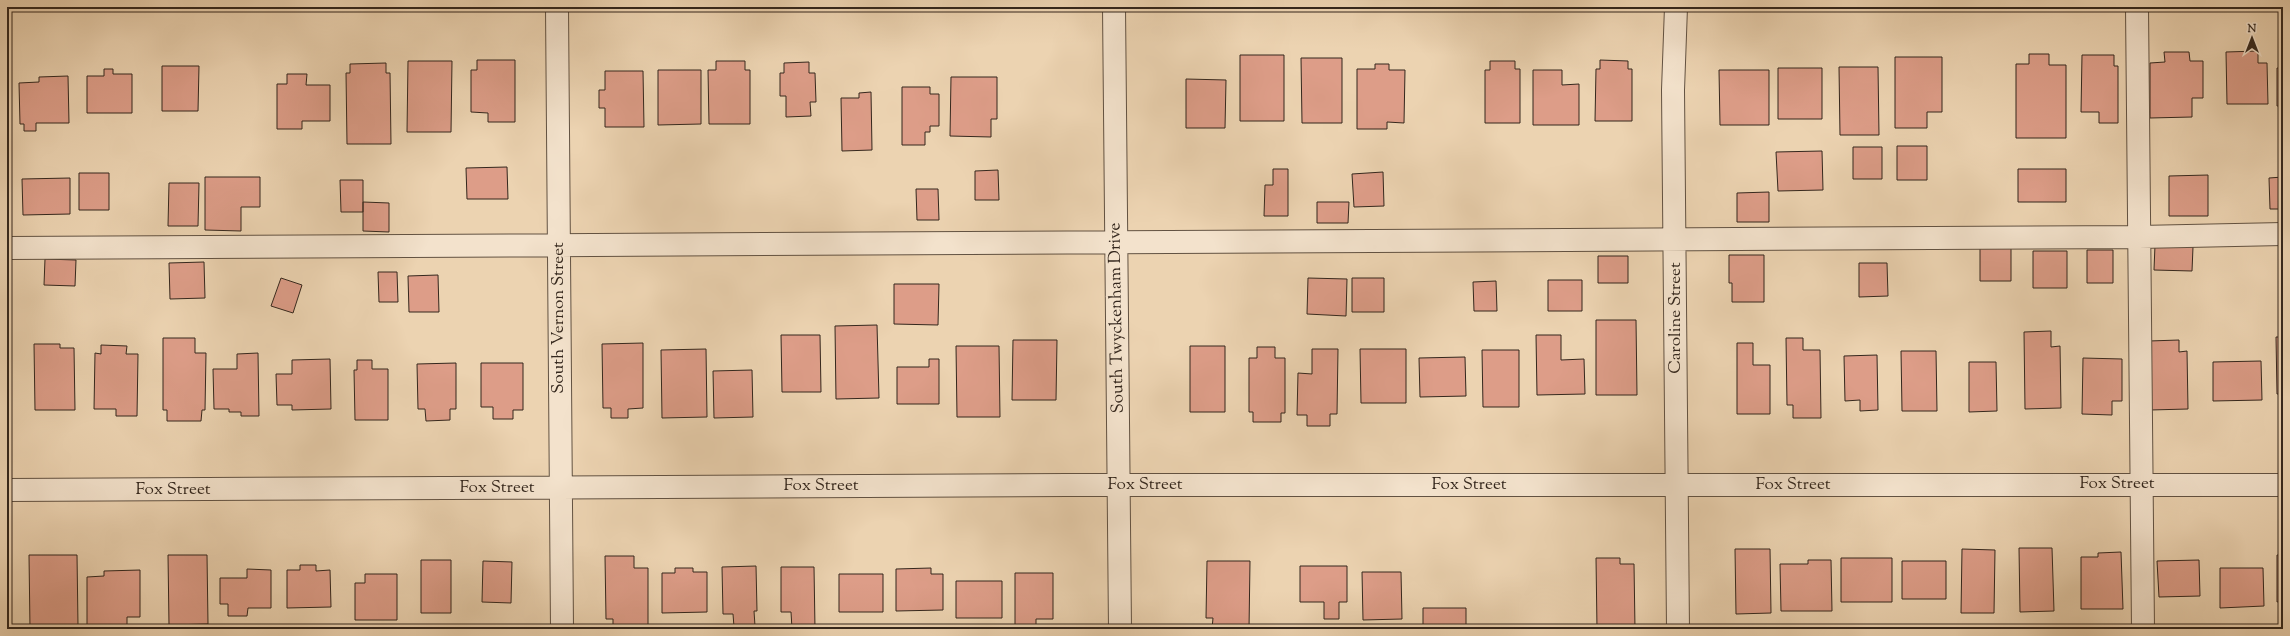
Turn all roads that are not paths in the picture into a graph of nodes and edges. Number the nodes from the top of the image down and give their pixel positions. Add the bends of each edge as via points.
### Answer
1 (557, 7) edge
2 (1114, 7) edge
3 (1676, 7) edge
4 (2137, 7) edge
5 (2283, 234) edge
6 (2139, 237) junction
7 (1675, 239) junction
8 (1116, 242) junction
9 (559, 245) junction
10 (7, 248) edge
11 (2142, 484) junction
12 (1119, 485) junction
13 (2283, 485) edge
14 (1676, 486) junction
15 (560, 488) junction
16 (7, 490) edge
17 (562, 629) edge
18 (1120, 629) edge
19 (1678, 629) edge
20 (2143, 629) edge

1 - 9 street, South Vernon Street
2 - 8 street, South Twyckenham Drive
3 - 7 street, Caroline Street via 1673,90
4 - 6 street
5 - 6 street
6 - 7 street
6 - 11 street
7 - 8 street
7 - 14 street, Caroline Street
8 - 9 street
8 - 12 street, South Twyckenham Drive
9 - 10 street
9 - 15 street, South Vernon Street
11 - 13 street, Fox Street
11 - 14 street, Fox Street
11 - 20 street
12 - 14 street, Fox Street
12 - 15 street, Fox Street
12 - 18 street, South Twyckenham Drive
14 - 19 street, Caroline Street
15 - 16 street, Fox Street
15 - 17 street, South Vernon Street

